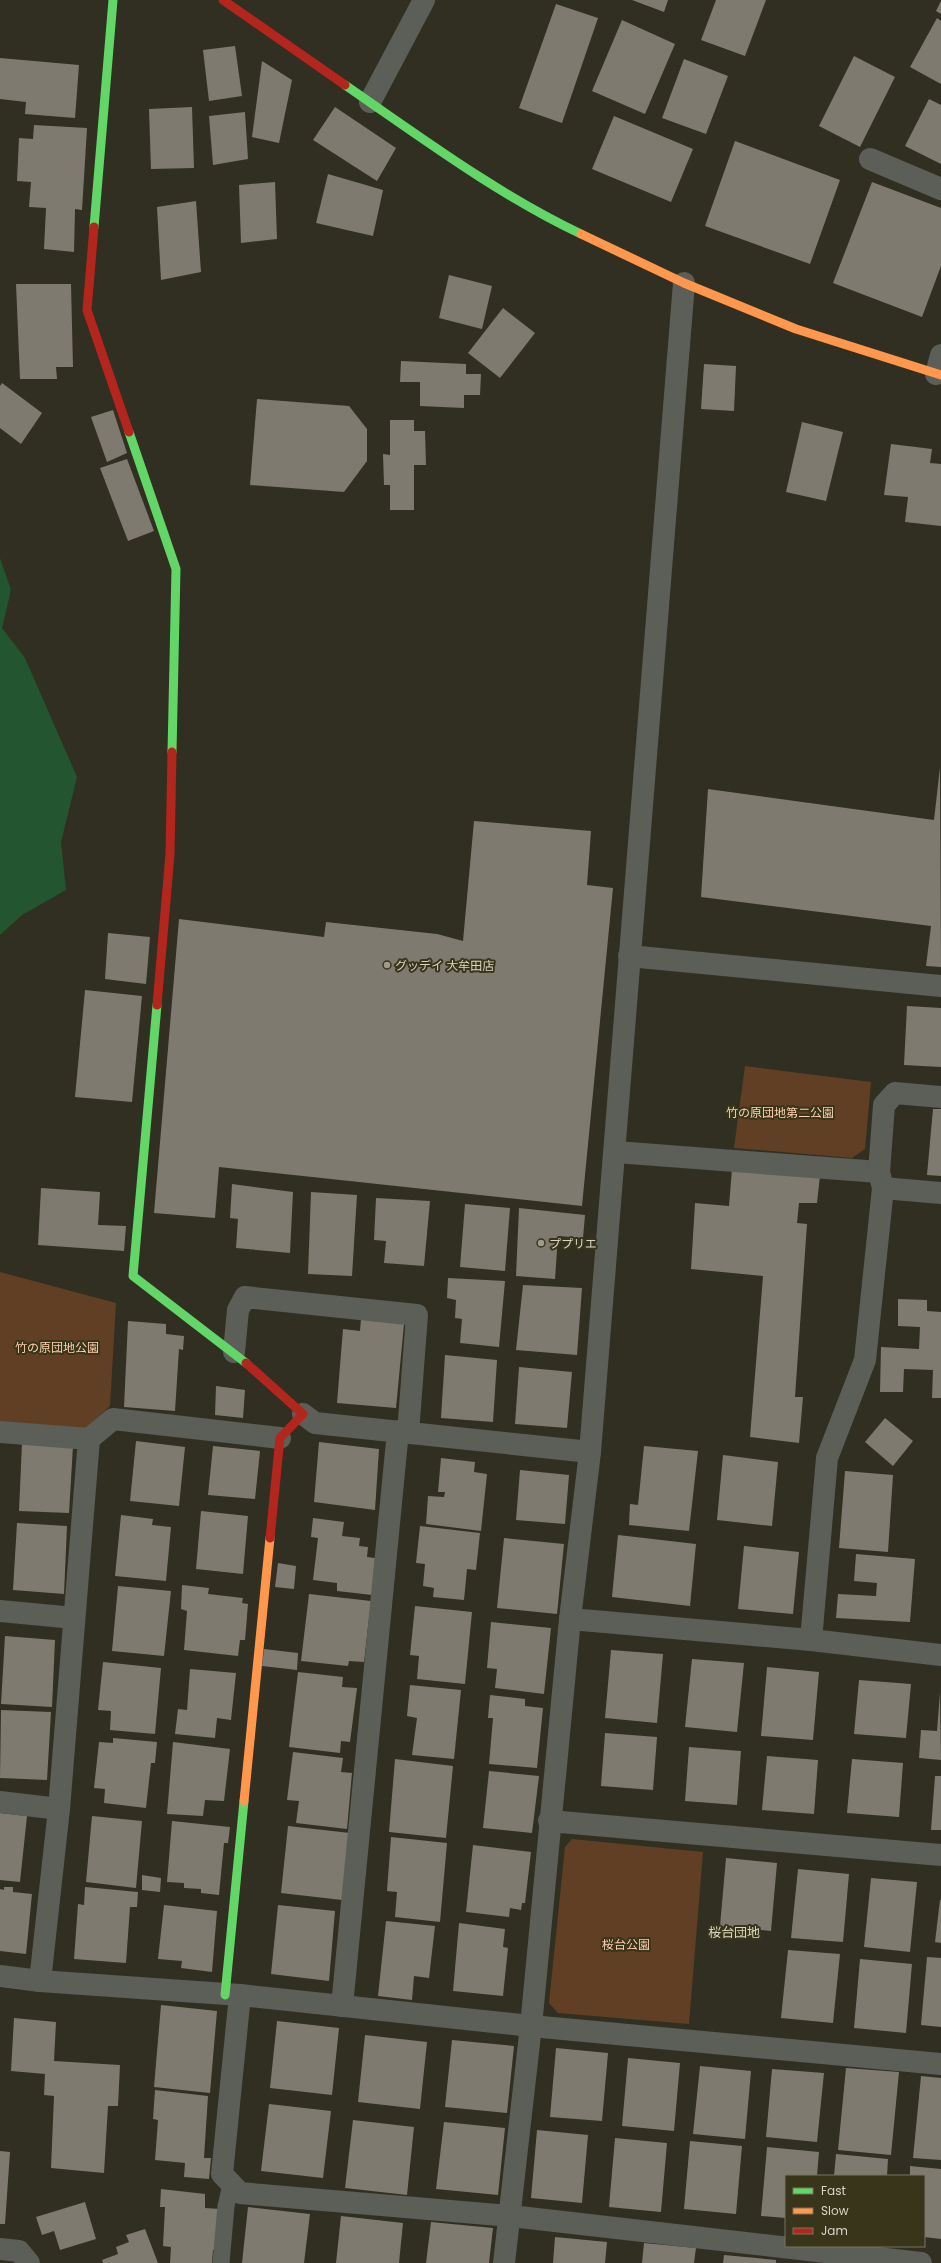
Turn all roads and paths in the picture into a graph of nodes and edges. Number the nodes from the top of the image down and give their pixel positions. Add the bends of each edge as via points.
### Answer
1 (113, 0) edge
2 (223, 0) edge
3 (424, 0) edge
4 (370, 102) junction
5 (870, 159) dead end
6 (941, 189) edge
7 (684, 283) junction
8 (939, 368) edge
9 (629, 956) junction
10 (941, 986) edge
11 (941, 1097) edge
12 (616, 1152) junction
13 (881, 1180) junction
14 (941, 1193) edge
15 (234, 1352) junction
16 (303, 1414) junction
17 (0, 1432) edge
18 (403, 1432) junction
19 (280, 1438) junction
20 (89, 1439) junction
21 (590, 1452) junction
22 (0, 1611) edge
23 (74, 1618) junction
24 (570, 1619) junction
25 (811, 1640) junction
26 (941, 1655) edge
27 (0, 1802) edge
28 (59, 1809) junction
29 (550, 1821) junction
30 (941, 1856) edge
31 (0, 1976) edge
32 (40, 1981) junction
33 (233, 1995) junction
34 (342, 2006) junction
35 (531, 2026) junction
36 (941, 2064) edge
37 (232, 2185) junction
38 (511, 2216) junction
39 (0, 2249) edge
40 (29, 2263) edge
41 (221, 2263) edge
42 (504, 2263) edge
43 (921, 2263) edge

1 - 15 street via 87,310 176,569 170,854 133,1276
2 - 4 street
3 - 4 street
4 - 7 street via 445,154 541,215
5 - 6 street
7 - 8 street via 796,330
7 - 9 street
9 - 10 street
9 - 12 street
11 - 13 street via 895,1093 884,1105
12 - 13 street
12 - 21 street
13 - 14 street
13 - 25 street via 865,1360 828,1458
15 - 16 street
15 - 18 street via 238,1310 245,1298 417,1315
16 - 18 street via 315,1423
16 - 19 street
17 - 20 street
18 - 21 street
18 - 34 street
19 - 20 street via 113,1419
19 - 33 street
20 - 23 street
21 - 24 street
22 - 23 street
23 - 28 street
24 - 25 street
24 - 29 street
25 - 26 street
27 - 28 street
28 - 32 street
29 - 30 street
29 - 35 street
31 - 32 street
32 - 33 street
33 - 34 street
33 - 37 street via 222,2174
34 - 35 street
35 - 36 street
35 - 38 street
37 - 38 street via 240,2193
37 - 41 lane via 226,2206
38 - 42 street
38 - 43 street
39 - 40 street via 19,2251

